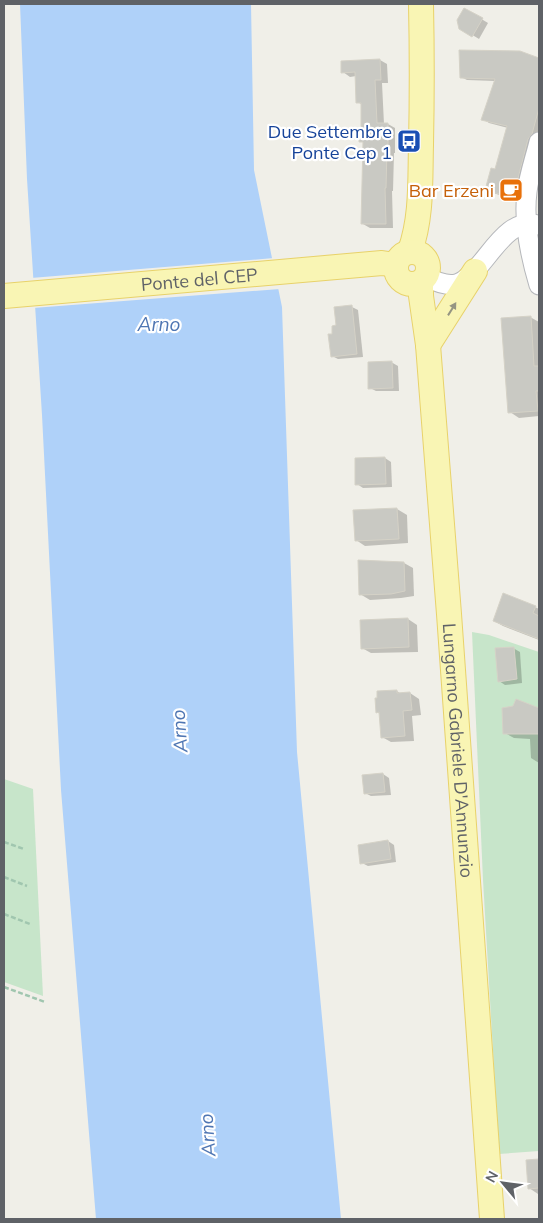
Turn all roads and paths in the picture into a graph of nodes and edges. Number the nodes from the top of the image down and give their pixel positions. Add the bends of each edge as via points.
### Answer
1 (421, 4) edge
2 (539, 142) edge
3 (533, 225) edge
4 (403, 258) junction
5 (475, 271) junction
6 (423, 279) junction
7 (539, 285) edge
8 (4, 296) edge
9 (428, 346) junction
10 (4, 842) edge
11 (24, 849) dead end
12 (4, 877) edge
13 (27, 886) dead end
14 (4, 914) edge
15 (30, 924) dead end
16 (4, 987) edge
17 (45, 1002) dead end
18 (492, 1219) edge

1 - 4 main road via 420,203 414,238
2 - 3 street via 527,191 526,214
3 - 5 street via 512,229 504,235
3 - 7 street via 530,252
4 - 6 main road via 396,270 400,280 415,284
4 - 8 main road, Ponte del CEP via 382,263
5 - 6 street via 456,284
9 -> 5 main road
6 - 9 main road, Lungarno Gabriele D'Annunzio via 421,296
9 - 18 main road, Lungarno Gabriele D'Annunzio
10 - 11 path
12 - 13 path
14 - 15 path
16 - 17 path

